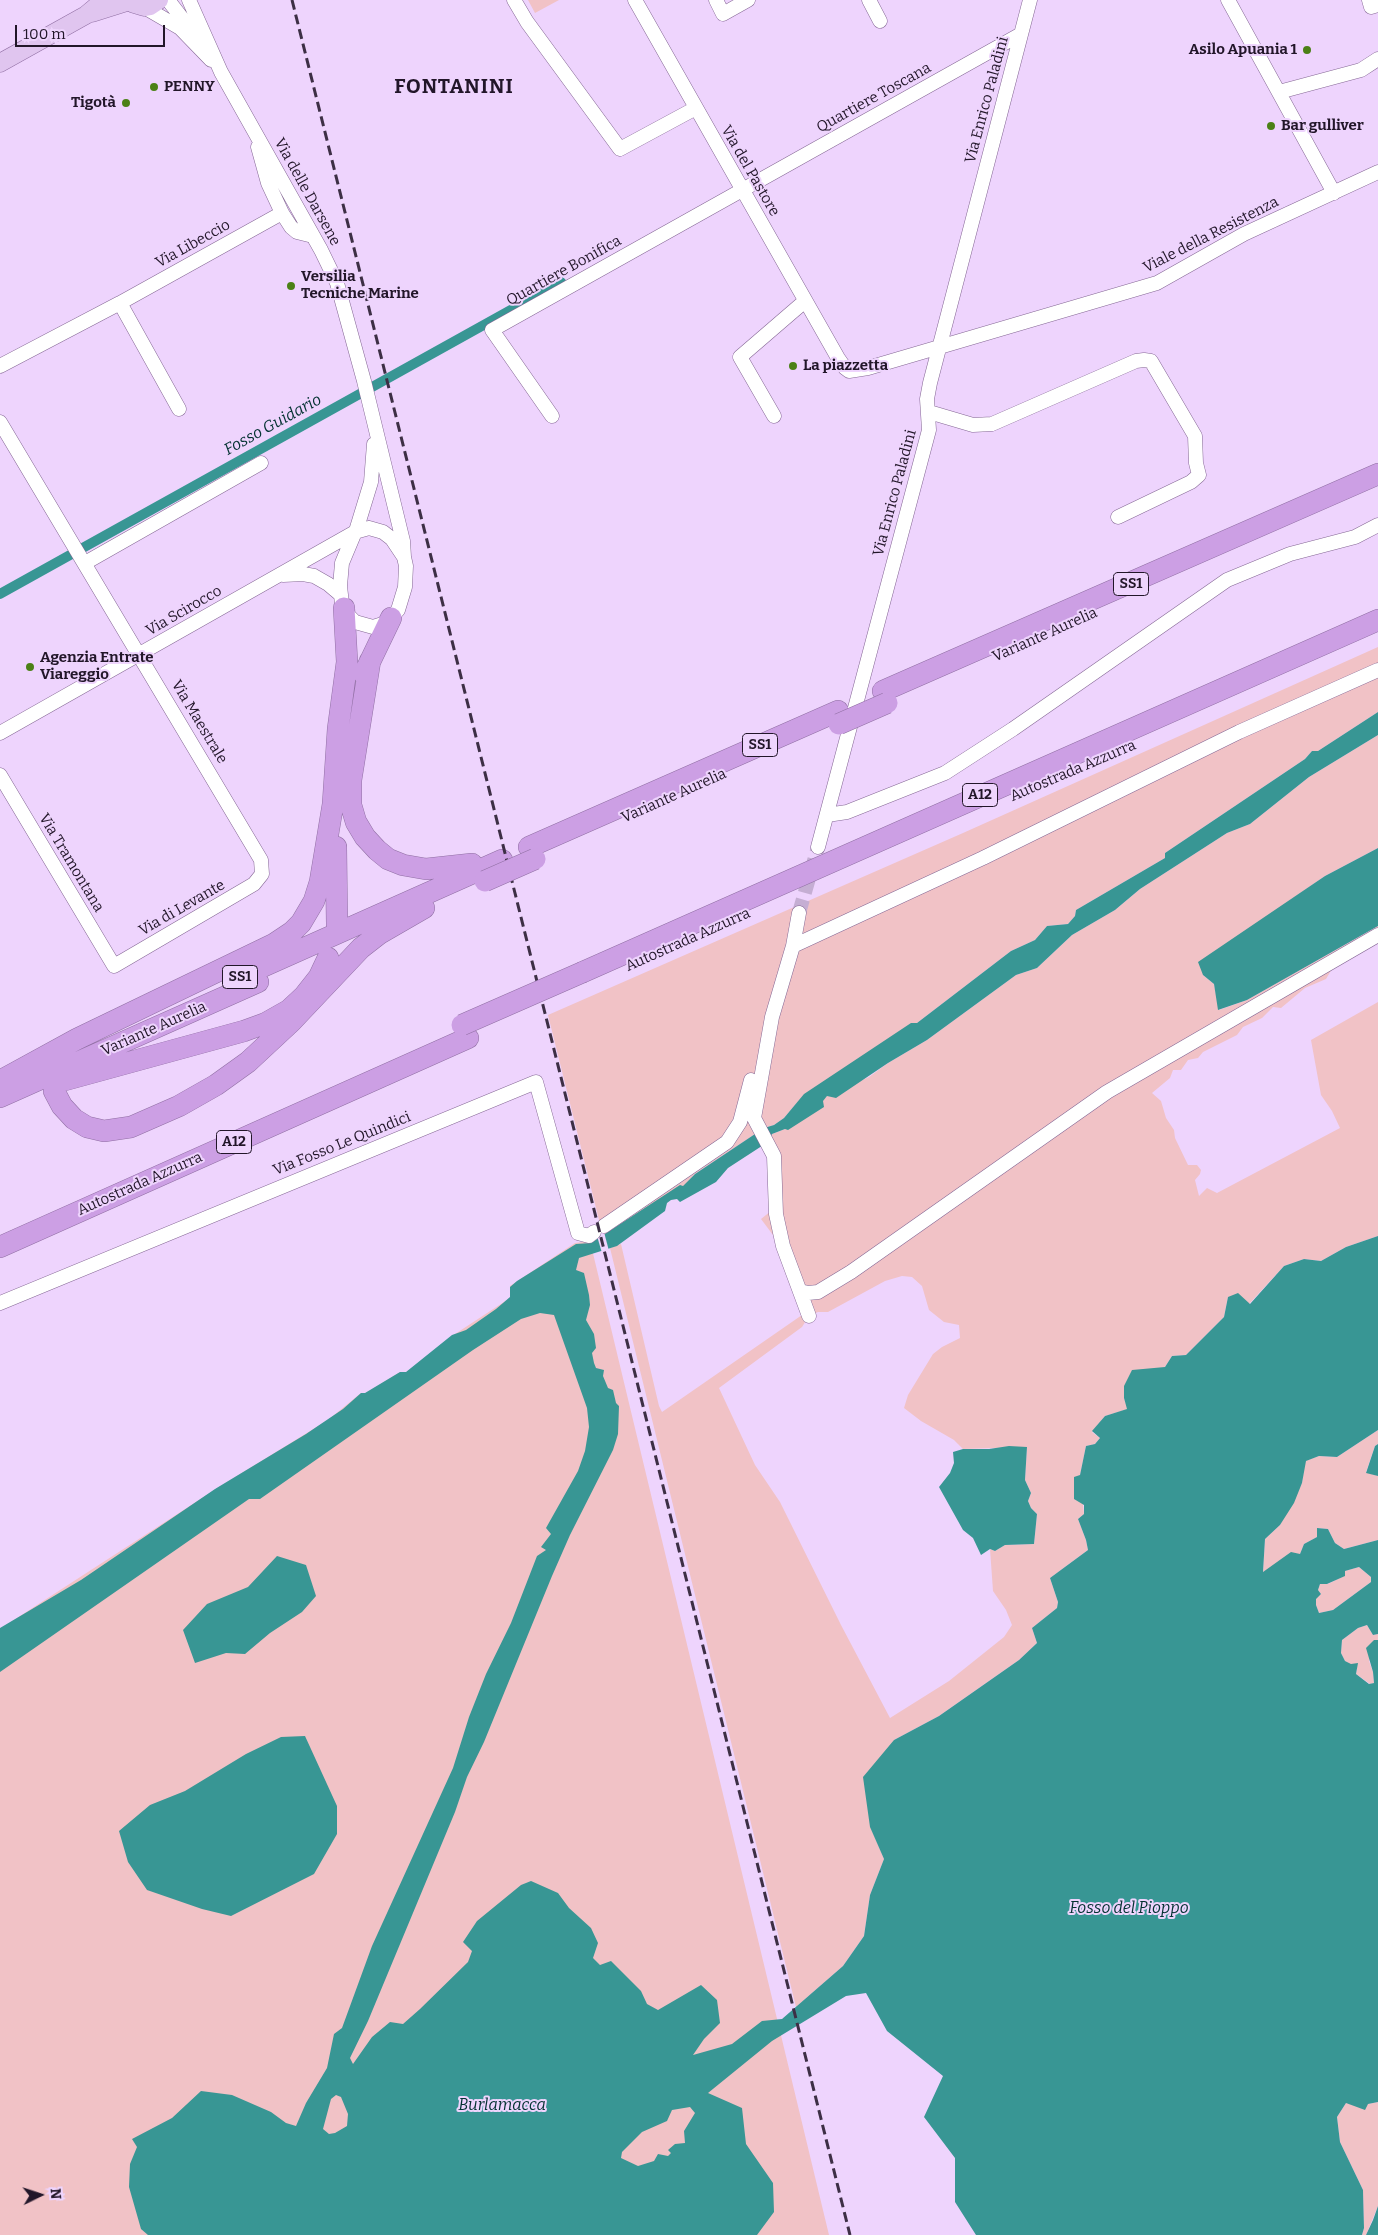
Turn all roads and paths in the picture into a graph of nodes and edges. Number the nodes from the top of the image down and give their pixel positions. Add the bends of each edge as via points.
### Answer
1 (104, 0) edge
2 (168, 0) edge
3 (189, 0) edge
4 (514, 0) edge
5 (635, 0) edge
6 (716, 0) edge
7 (748, 0) edge
8 (869, 0) edge
9 (1030, 0) edge
10 (1228, 0) edge
11 (1369, 0) edge
12 (140, 2) edge
13 (1378, 5) edge
14 (86, 15) junction
15 (880, 20) dead end
16 (1021, 34) junction
17 (206, 55) junction
18 (1378, 59) edge
19 (0, 63) edge
20 (221, 72) junction
21 (1279, 92) junction
22 (696, 108) junction
23 (253, 128) junction
24 (1378, 172) edge
25 (743, 190) junction
26 (1334, 193) junction
27 (282, 213) junction
28 (314, 236) junction
29 (805, 301) junction
30 (120, 303) junction
31 (939, 347) junction
32 (0, 366) edge
33 (179, 409) dead end
34 (929, 412) junction
35 (552, 416) dead end
36 (774, 416) dead end
37 (373, 420) junction
38 (0, 422) edge
39 (261, 463) dead end
40 (1378, 474) edge
41 (1378, 488) edge
42 (1118, 516) dead end
43 (1378, 525) edge
44 (355, 532) junction
45 (404, 557) junction
46 (84, 561) junction
47 (280, 575) junction
48 (342, 602) junction
49 (391, 618) junction
50 (1378, 620) edge
51 (1378, 635) edge
52 (140, 655) junction
53 (370, 661) junction
54 (1378, 670) edge
55 (885, 697) junction
56 (0, 734) edge
57 (336, 775) junction
58 (0, 776) edge
59 (333, 804) junction
60 (827, 815) junction
61 (818, 847) tunnel mouth
62 (532, 853) junction
63 (481, 871) junction
64 (262, 874) joint
65 (424, 908) junction
66 (799, 913) tunnel mouth
67 (337, 925) dead end
68 (1378, 935) edge
69 (793, 946) junction
70 (328, 958) dead end
71 (114, 966) joint
72 (586, 978) junction
73 (777, 1000) junction
74 (465, 1032) junction
75 (57, 1042) dead end
76 (0, 1082) edge
77 (54, 1091) dead end
78 (0, 1098) edge
79 (0, 1231) edge
80 (0, 1247) edge
81 (800, 1291) junction
82 (0, 1303) edge
83 (809, 1316) dead end

1 - 14 main road
2 - 17 street, Via delle Darsene
3 - 20 street, Via delle Darsene
4 - 22 street via 620,149
5 - 22 street, Via del Pastore
6 - 7 street via 723,14
8 - 15 street
9 - 16 street, Via Enrico Paladini
10 - 21 street
11 - 13 street via 1371,7
12 - 14 main road
12 - 17 street, Via delle Darsene via 180,28
14 - 19 main road
16 - 25 street, Quartiere Toscana
16 - 31 street, Via Enrico Paladini
17 - 20 street, Via delle Darsene
18 - 21 street via 1362,70
20 - 23 street, Via delle Darsene
21 - 26 street
22 - 25 street, Via del Pastore
23 - 27 street via 263,168
23 - 28 street, Via delle Darsene
24 - 26 street, Viale della Resistenza
25 - 29 street, Via del Pastore
25 - 35 street, Quartiere Bonifica via 492,330
26 - 31 street, Viale della Resistenza via 1244,234 1157,283
27 - 28 street via 297,232
27 - 30 street, Via Libeccio
28 - 37 street, Via delle Darsene via 340,291
29 - 31 street, Via del Pastore via 838,358 845,368 853,371
29 - 36 street via 740,357
30 - 32 street, Via Libeccio
30 - 33 street
31 - 34 street, Via Enrico Paladini via 928,395
34 - 42 street via 973,425 992,424 1136,361 1151,361 1195,436 1199,475 1192,482
34 - 60 street, Via Enrico Paladini via 929,430
37 - 44 street, Via delle Darsene via 373,472
37 - 45 street, Via delle Darsene via 403,541
38 - 46 street, Via Maestrale
39 - 46 street
40 - 55 highway, Variante Aurelia / SS1
41 - 55 highway, Variante Aurelia / SS1
43 - 60 street via 1355,537 1290,554 1227,580 945,773 847,812
44 - 45 street via 369,528 383,532
44 - 47 street, Via Scirocco
44 - 48 street via 342,563
45 - 49 street via 405,587 400,605
46 - 52 street, Via Maestrale
47 - 48 street, Via Scirocco via 314,576 328,584
47 - 52 street, Via Scirocco
48 - 49 street via 355,622 366,626 382,626
48 - 57 highway via 347,662
49 - 53 highway
50 - 72 highway, Autostrada Azzurra / A12
51 - 72 highway, Autostrada Azzurra / A12
52 - 56 street, Via Scirocco
52 - 64 street, Via Maestrale via 261,860
53 - 57 highway via 354,700
53 - 63 highway, Variante Aurelia via 351,784 352,809 360,830 377,850 403,865
54 - 69 street via 1239,732 983,858
55 - 62 highway, Variante Aurelia / SS1
57 - 59 highway
58 - 71 street, Via Tramontana
59 - 67 highway
59 - 75 highway via 308,884 298,903 278,927 241,950 74,1028
59 - 76 highway via 319,888 309,910 292,932 269,947 77,1039
60 - 61 street, Via Enrico Paladini
62 - 63 highway, Variante Aurelia / SS1, bridge
62 - 63 highway, Variante Aurelia / SS1 via 502,860
63 - 65 highway, Variante Aurelia / SS1
63 - 76 highway, Variante Aurelia / SS1
64 - 71 street, Via di Levante via 254,884
65 - 77 highway via 361,948 248,1062 179,1106 131,1127 104,1131 86,1127 74,1119
65 - 78 highway, Variante Aurelia / SS1
66 - 69 street
68 - 81 street via 1107,1092 851,1272 818,1292
69 - 73 street
70 - 78 highway via 319,977 304,996 289,1010 261,1025
72 - 74 highway, Autostrada Azzurra / A12
73 - 81 street via 754,1118 774,1156 776,1214 783,1246
73 - 82 street, Via Fosso Le Quindici via 770,1005 740,1122 728,1142 589,1236 578,1233 536,1082
74 - 79 highway, Autostrada Azzurra / A12
74 - 80 highway, Autostrada Azzurra / A12
81 - 83 street

